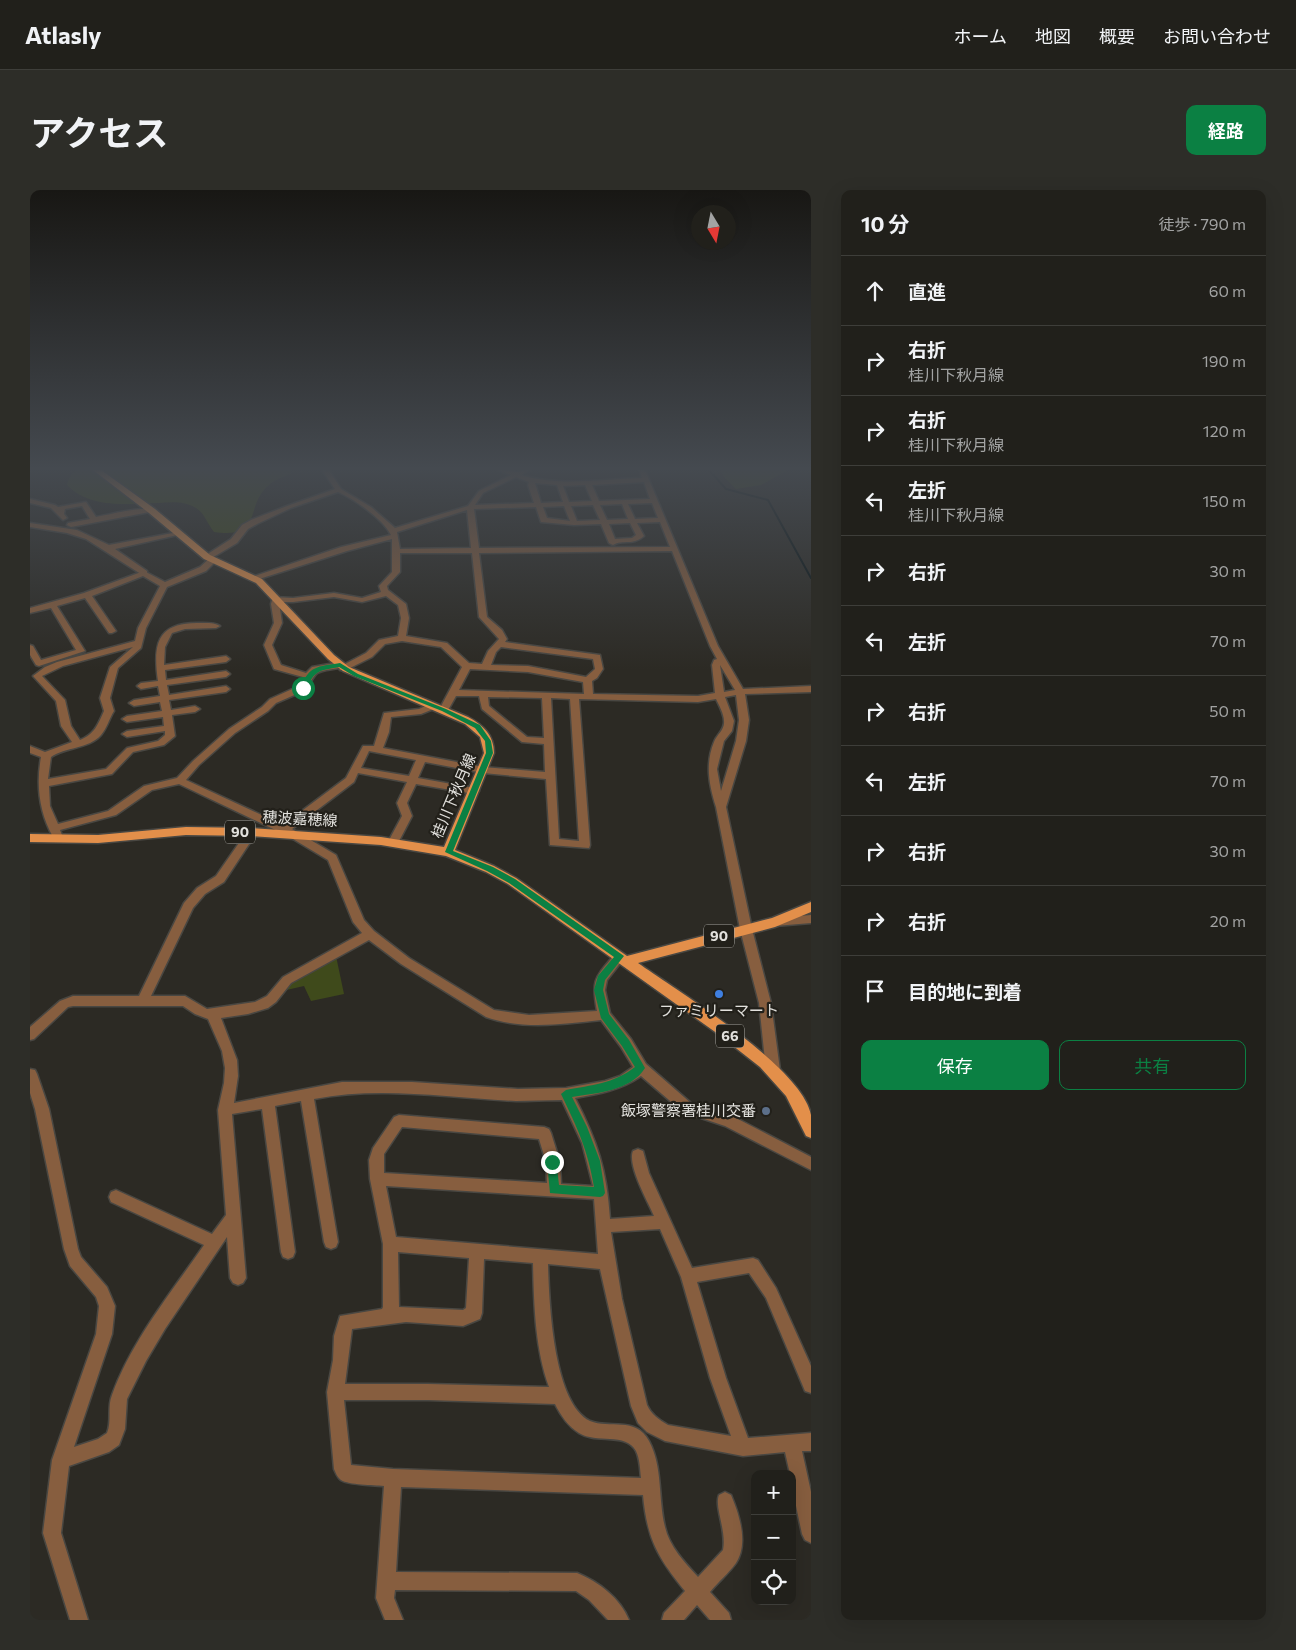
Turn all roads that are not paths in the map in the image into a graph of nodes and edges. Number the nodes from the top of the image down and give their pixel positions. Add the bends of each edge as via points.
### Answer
1 (86, 537) edge
2 (164, 537) edge
3 (182, 537) edge
4 (237, 537) edge
5 (382, 537) edge
6 (394, 537) edge
7 (473, 537) edge
8 (610, 537) edge
9 (639, 537) edge
10 (670, 537) edge
11 (107, 548) junction
12 (675, 549) junction
13 (396, 551) junction
14 (475, 551) junction
15 (210, 558) junction
16 (144, 573) junction
17 (253, 578) junction
18 (164, 586) junction
19 (387, 593) junction
20 (87, 595) junction
21 (276, 599) junction
22 (52, 605) junction
23 (30, 611) edge
24 (216, 626) dead end
25 (112, 631) dead end
26 (402, 638) junction
27 (140, 642) junction
28 (500, 644) junction
29 (30, 648) edge
30 (84, 654) junction
31 (226, 659) dead end
32 (723, 660) junction
33 (342, 666) junction
34 (467, 666) junction
35 (486, 666) junction
36 (42, 667) junction
37 (160, 668) junction
38 (226, 674) dead end
39 (308, 676) junction
40 (587, 680) junction
41 (162, 683) junction
42 (141, 686) dead end
43 (226, 689) dead end
44 (811, 689) edge
45 (740, 692) junction
46 (452, 693) junction
47 (483, 694) junction
48 (546, 695) junction
49 (574, 696) junction
50 (589, 696) junction
51 (720, 696) junction
52 (165, 698) junction
53 (134, 703) dead end
54 (433, 706) junction
55 (195, 709) dead end
56 (444, 710) junction
57 (167, 713) junction
58 (127, 719) dead end
59 (169, 728) junction
60 (127, 734) dead end
61 (548, 741) junction
62 (77, 744) junction
63 (30, 749) edge
64 (376, 750) junction
65 (46, 756) junction
66 (422, 759) junction
67 (356, 770) junction
68 (483, 770) junction
69 (550, 776) junction
70 (411, 780) junction
71 (180, 781) junction
72 (44, 783) junction
73 (474, 791) junction
74 (721, 807) junction
75 (252, 832) junction
76 (288, 832) junction
77 (57, 833) junction
78 (30, 838) edge
79 (393, 842) junction
80 (448, 852) junction
81 (811, 907) edge
82 (811, 919) edge
83 (775, 922) junction
84 (746, 929) junction
85 (370, 934) junction
86 (623, 959) junction
87 (143, 1000) junction
88 (214, 1013) junction
89 (604, 1015) junction
90 (30, 1035) edge
91 (641, 1068) junction
92 (773, 1070) junction
93 (30, 1074) edge
94 (566, 1094) junction
95 (307, 1095) junction
96 (268, 1102) junction
97 (224, 1110) junction
98 (36, 1111) edge
99 (811, 1131) edge
100 (638, 1154) dead end
101 (811, 1164) edge
102 (377, 1179) junction
103 (554, 1189) junction
104 (600, 1193) junction
105 (116, 1197) dead end
106 (234, 1215) junction
107 (665, 1222) junction
108 (604, 1226) junction
109 (213, 1242) junction
110 (332, 1242) dead end
111 (390, 1244) junction
112 (288, 1252) dead end
113 (477, 1252) junction
114 (540, 1257) junction
115 (606, 1262) junction
116 (688, 1276) junction
117 (238, 1278) dead end
118 (388, 1316) junction
119 (811, 1385) edge
120 (335, 1392) junction
121 (559, 1396) junction
122 (811, 1442) edge
123 (792, 1444) junction
124 (743, 1447) junction
125 (61, 1460) junction
126 (393, 1478) junction
127 (650, 1487) junction
128 (725, 1501) dead end
129 (811, 1534) edge
130 (386, 1580) junction
131 (697, 1590) junction
132 (79, 1620) edge
133 (394, 1620) edge
134 (620, 1620) edge
135 (671, 1620) edge
136 (722, 1620) edge

1 - 11 street
2 - 11 street
3 - 15 main road, 桂川下秋月線
4 - 15 street
5 - 17 street
6 - 13 street
7 - 14 street
8 - 9 street via 612,542
10 - 12 street
11 - 16 street
12 - 14 street
12 - 32 street via 714,646
13 - 14 street
13 - 19 street via 396,572 384,586
14 - 28 street via 483,616 502,635
15 - 17 main road, 桂川下秋月線
15 - 18 street via 203,569
16 - 18 street
16 - 20 street
17 - 21 main road, 桂川下秋月線
18 - 27 street via 142,628
19 - 21 street via 362,600 334,596
19 - 26 street via 402,604
20 - 22 street
20 - 25 street
21 - 33 main road, 桂川下秋月線
21 - 39 street via 278,624 268,645 278,668
22 - 23 street
22 - 30 street
24 - 37 street via 180,626 166,633 159,648
26 - 33 street via 382,642 369,655
26 - 34 street via 444,645
27 - 30 street via 121,650
27 - 62 street via 114,667 105,698 109,711 96,735
28 - 35 street via 492,651
28 - 40 street via 597,657 599,669
29 - 36 street
30 - 36 street
31 - 37 street
32 - 45 street
32 - 51 street via 716,665
33 - 39 street via 320,668
33 - 54 main road, 桂川下秋月線 via 356,675
34 - 35 street
34 - 46 street
35 - 40 street via 528,669
36 - 62 street via 37,676 60,700 66,726
37 - 41 street
38 - 41 street
39 - 71 street via 303,688 273,701 248,719 216,744
40 - 50 street
41 - 42 street
41 - 52 street
43 - 52 street
44 - 45 street
45 - 51 street
45 - 74 street via 744,720
46 - 47 street
46 - 56 street
47 - 48 street
47 - 61 street via 485,707 525,740
48 - 49 street
48 - 61 street
49 - 50 street
49 - 69 street via 585,844 554,842
50 - 51 street via 690,699
51 - 74 street via 729,721 727,731 719,741 712,769
52 - 53 street
52 - 57 street
54 - 56 main road, 桂川下秋月線
54 - 64 street via 424,712 387,715
55 - 57 street
56 - 68 main road, 桂川下秋月線 via 472,722 484,734 490,753
57 - 58 street
57 - 59 street
59 - 60 street
59 - 72 street via 170,736 161,743 130,750 109,772
61 - 69 street
62 - 65 street
63 - 65 street
64 - 66 street
64 - 67 street via 366,748
65 - 72 street
66 - 68 street
66 - 70 street
67 - 70 street
67 - 76 street via 350,780
68 - 69 street
68 - 73 main road, 桂川下秋月線
70 - 73 street
70 - 79 street via 402,803 407,816
71 - 76 street
71 - 77 street via 148,788 112,813
72 - 77 street via 45,806
73 - 80 main road, 桂川下秋月線
74 - 84 street
75 - 76 main road, 穂波嘉穂線 / 90
75 - 77 main road, 穂波嘉穂線 / 90 via 186,831 98,839
75 - 87 street via 220,879 201,891 188,906
76 - 79 main road, 穂波嘉穂線 / 90
76 - 85 street via 332,858 359,922
77 - 78 main road, 穂波嘉穂線 / 90
79 - 80 main road, 穂波嘉穂線 / 90
80 - 86 main road, 桂川下秋月線 / 66 via 512,881
81 - 83 main road, 90
82 - 83 street
83 - 84 main road, 90
84 - 86 main road, 90
84 - 92 street via 765,1003
85 - 88 street via 287,980 271,1001 253,1008
85 - 89 street via 406,961 496,1016
86 - 89 street via 601,979 599,990
86 - 92 main road, 桂川下秋月線 / 66
87 - 88 street via 185,1001 199,1011
87 - 90 street via 73,1001 64,1004
88 - 97 street via 231,1058 233,1076
89 - 91 street
91 - 94 street via 625,1080 605,1088
91 - 101 street via 688,1108 729,1121
92 - 99 main road, 桂川下秋月線 / 66 via 798,1102
93 - 98 street
94 - 95 street via 518,1095 373,1087 342,1088
94 - 104 street via 595,1161
95 - 96 street
95 - 110 street
96 - 97 street
96 - 112 street
97 - 106 street
98 - 125 street via 75,1260 102,1292 107,1306 104,1334
100 - 107 street via 642,1173
102 - 103 street
102 - 103 street via 378,1152 399,1121 544,1133 552,1162
102 - 111 street
103 - 104 street
104 - 108 street
105 - 109 street
106 - 109 street
106 - 117 street
107 - 108 street
107 - 116 street
108 - 115 street
109 - 125 street via 140,1355 119,1398 117,1429 113,1438 103,1446
111 - 113 street
111 - 118 street via 391,1308
113 - 114 street
113 - 118 street via 474,1313 463,1318
114 - 115 street
114 - 121 street via 547,1346
115 - 124 street via 644,1417 665,1433
116 - 119 street via 753,1265 771,1293
116 - 124 street via 718,1378
118 - 120 street via 346,1322
120 - 121 street
120 - 126 street via 343,1469 346,1473
121 - 127 street via 586,1428 624,1432 643,1446
122 - 123 street
123 - 124 street
123 - 129 street
125 - 132 street via 52,1533
126 - 127 street
126 - 130 street
127 - 131 street via 656,1529 663,1547
128 - 131 street via 734,1533 734,1546 730,1556
130 - 133 street via 385,1598
130 - 134 street via 577,1582 601,1596
131 - 135 street
131 - 136 street

